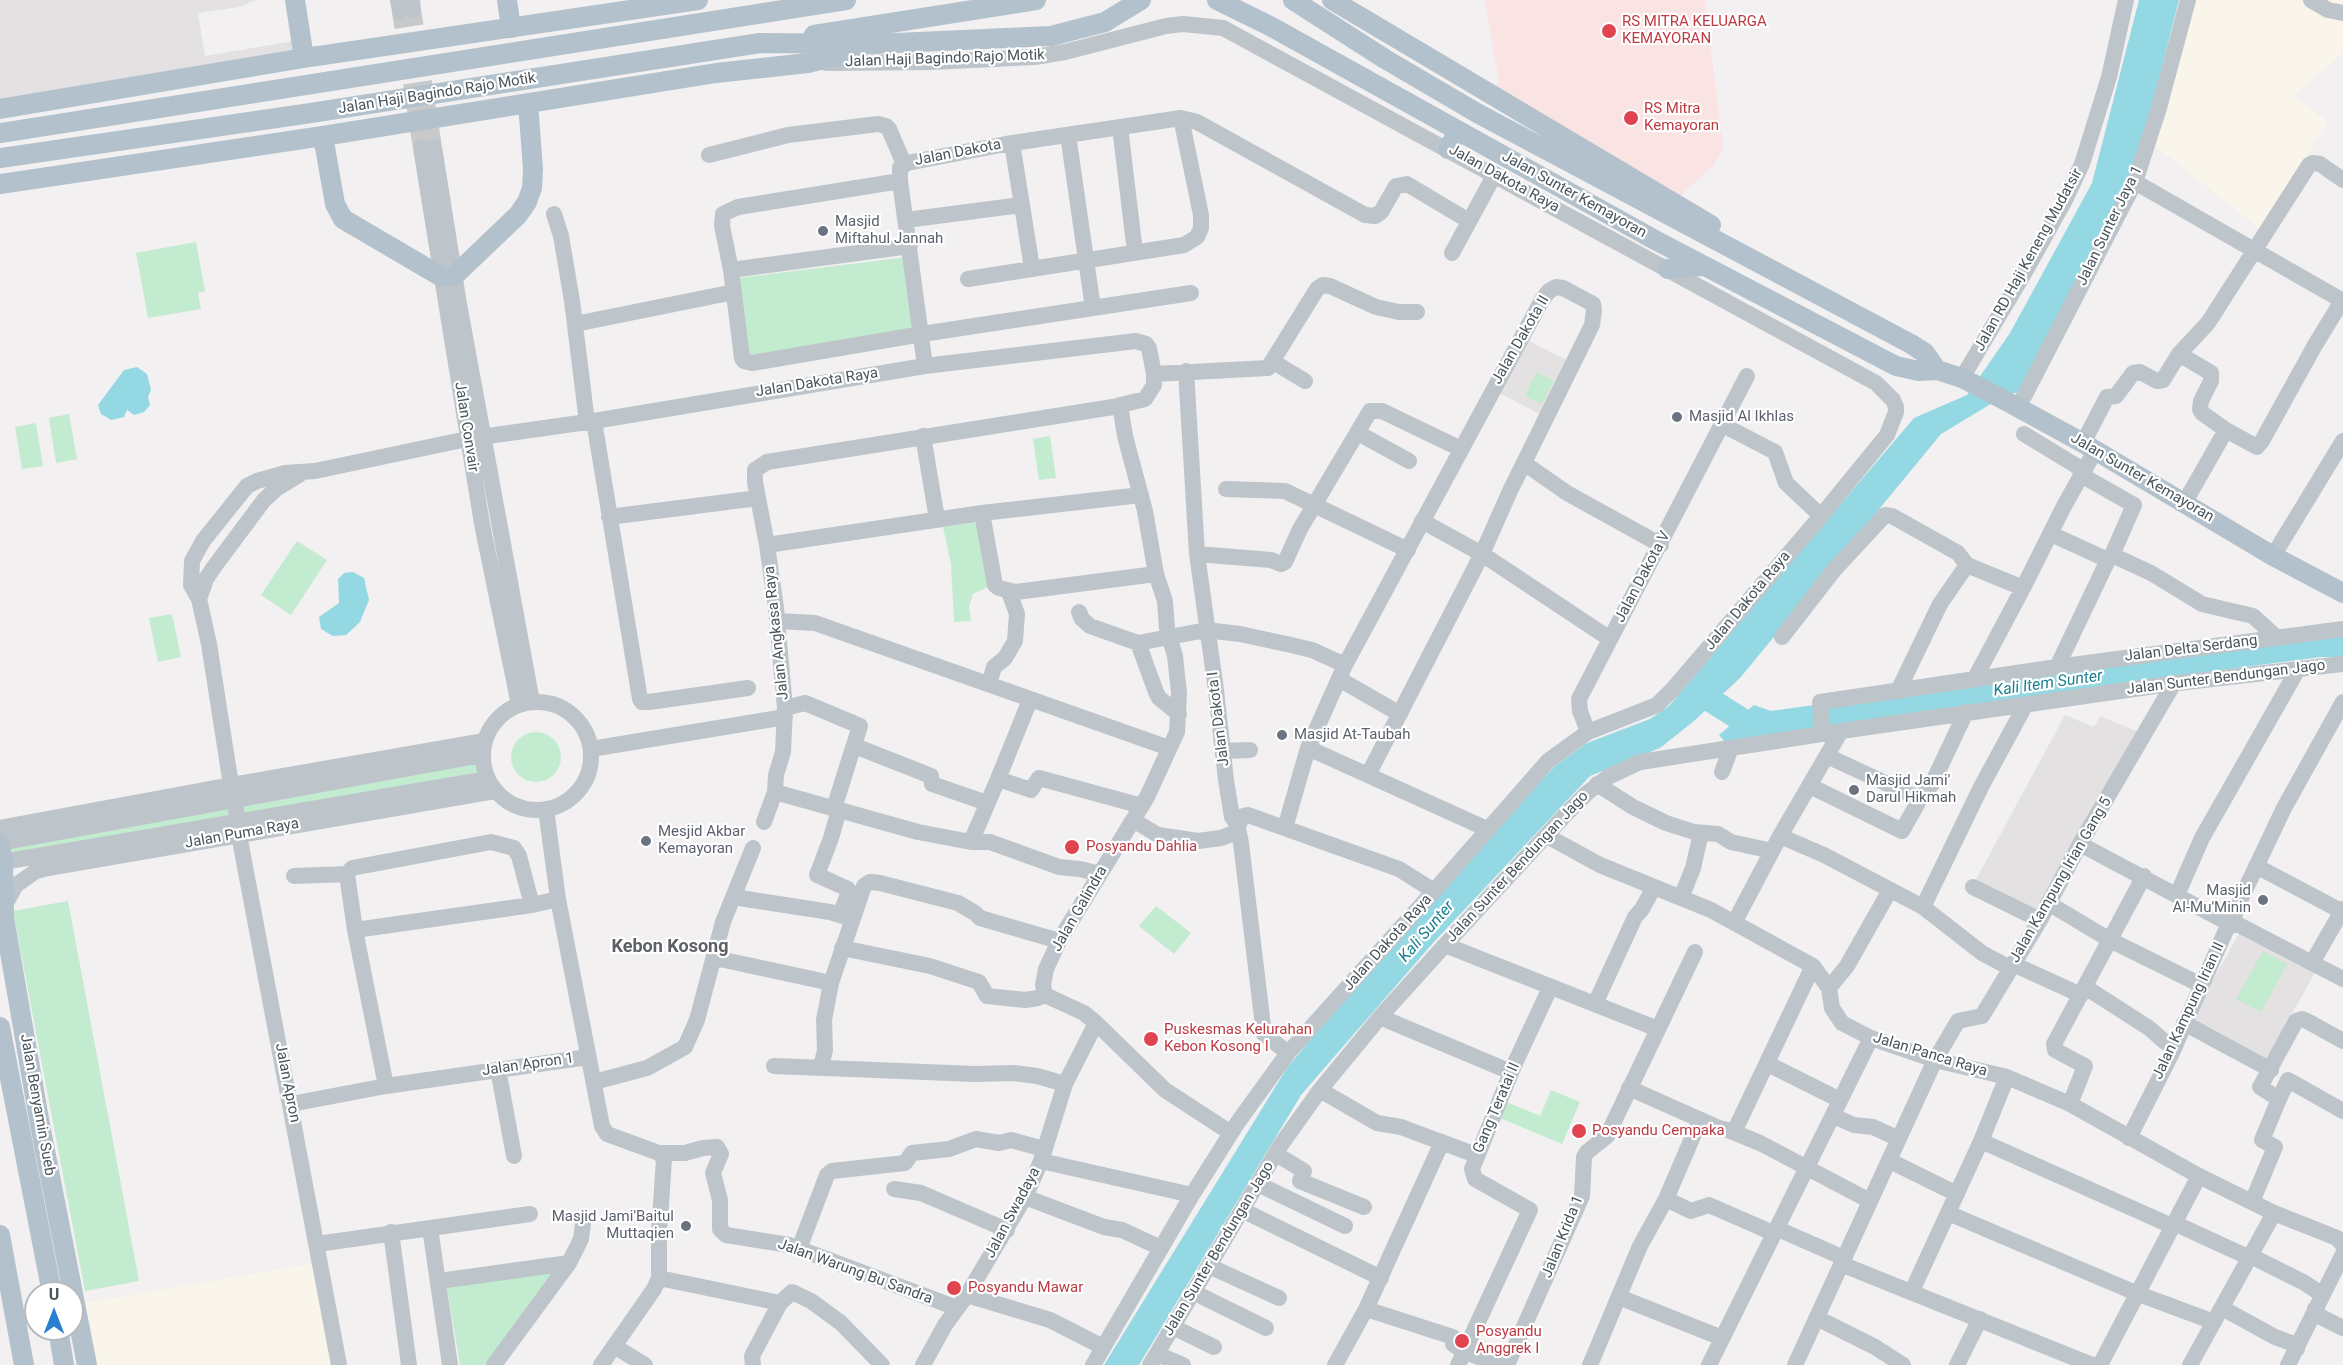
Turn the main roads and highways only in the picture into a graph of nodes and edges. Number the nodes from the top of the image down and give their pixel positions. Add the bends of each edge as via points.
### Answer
1 (295, 0) edge
2 (507, 0) edge
3 (698, 0) edge
4 (846, 0) edge
5 (1036, 0) edge
6 (1141, 0) edge
7 (1217, 0) edge
8 (1293, 0) edge
9 (1332, 0) edge
10 (1315, 8) edge
11 (510, 28) junction
12 (760, 43) junction
13 (874, 44) junction
14 (304, 58) junction
15 (1385, 59) junction
16 (228, 72) junction
17 (1372, 84) junction
18 (206, 100) junction
19 (1505, 102) junction
20 (528, 103) junction
21 (0, 109) edge
22 (1477, 113) junction
23 (311, 114) junction
24 (1458, 131) junction
25 (0, 133) edge
26 (323, 136) junction
27 (245, 147) junction
28 (1448, 149) road end
29 (0, 158) edge
30 (0, 184) edge
31 (1701, 227) junction
32 (1703, 266) junction
33 (1668, 269) road end
34 (1814, 292) junction
35 (1800, 317) junction
36 (1911, 344) junction
37 (1937, 370) junction
38 (2342, 589) edge
39 (1, 850) edge
40 (0, 1027) edge
41 (0, 1235) edge
42 (47, 1267) junction
43 (50, 1281) edge
44 (68, 1281) edge
45 (71, 1281) edge
46 (60, 1341) edge
47 (83, 1341) edge
48 (24, 1365) edge
49 (64, 1365) edge
50 (87, 1365) edge

1 - 14 main road
2 - 11 main road
3 - 11 main road
4 - 18 main road, Jalan Haji Bagindo Rajo Motik
5 - 12 main road
6 - 13 main road, Jalan Haji Bagindo Rajo Motik via 1106,22 1051,36
7 - 17 main road, Jalan Sunter Kemayoran
8 - 10 main road, Jalan Sunter Kemayoran
9 - 19 main road
10 - 15 main road, Jalan Sunter Kemayoran
11 - 14 main road
12 - 13 main road, Jalan Haji Bagindo Rajo Motik
12 - 23 main road, Jalan Haji Bagindo Rajo Motik
13 - 20 main road, Jalan Haji Bagindo Rajo Motik via 808,63 716,73
14 - 16 main road
15 - 17 main road
15 - 22 main road, Jalan Sunter Kemayoran
16 - 18 main road
16 - 21 main road
17 - 24 main road, Jalan Sunter Kemayoran
18 - 25 main road, Jalan Haji Bagindo Rajo Motik
19 - 22 main road
19 - 31 main road
20 - 26 main road, Jalan Haji Bagindo Rajo Motik
20 - 26 main road via 533,169 527,202 518,215 448,276 343,219 335,204
22 - 31 main road, Jalan Sunter Kemayoran
23 - 27 main road
23 - 29 main road, Jalan Haji Bagindo Rajo Motik
24 - 28 main road
24 - 32 main road, Jalan Sunter Kemayoran
26 - 27 main road, Jalan Haji Bagindo Rajo Motik
27 - 30 main road, Jalan Haji Bagindo Rajo Motik
31 - 34 main road, Jalan Sunter Kemayoran
31 - 36 main road via 1881,316
32 - 33 main road
32 - 35 main road, Jalan Sunter Kemayoran
34 - 35 main road
34 - 36 main road, Jalan Sunter Kemayoran
35 - 37 main road, Jalan Sunter Kemayoran via 1896,366
36 - 37 main road, Jalan Sunter Kemayoran via 1925,352
37 - 38 main road, Jalan Sunter Kemayoran via 2013,405 2273,556
39 - 45 main road, Jalan Benyamin Sueb via 4,918
40 - 42 main road, Jalan Benyamin Sueb
41 - 48 main road
42 - 43 main road, Jalan Benyamin Sueb
42 - 44 main road
46 - 49 main road
47 - 50 main road, Jalan Benyamin Sueb

